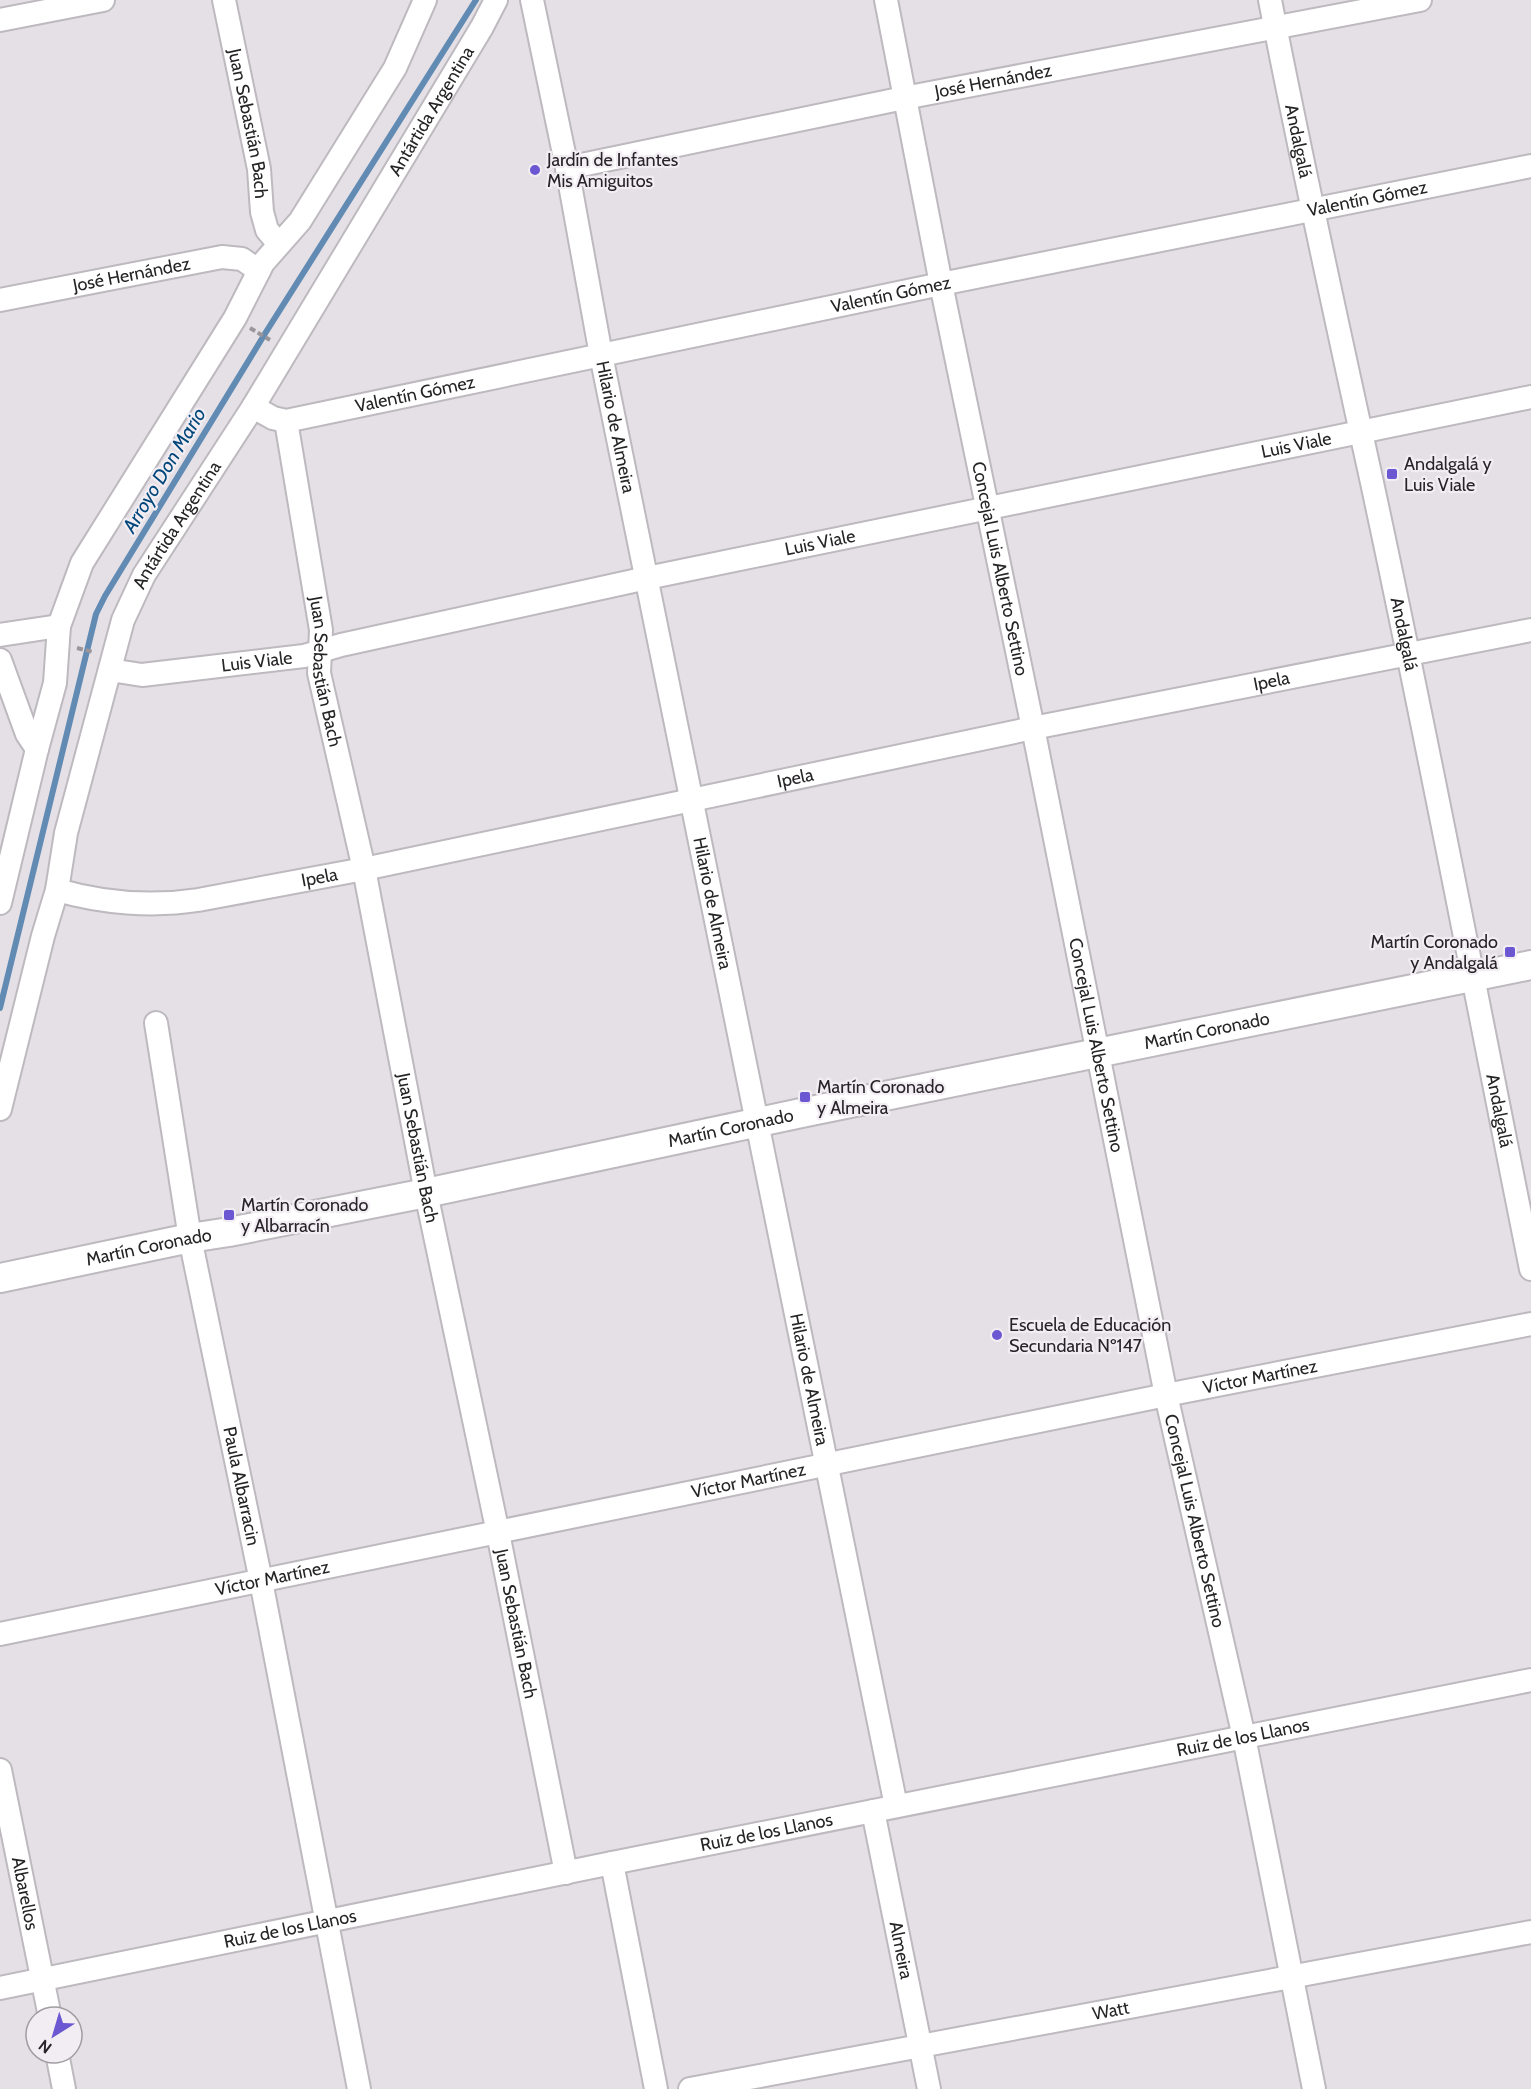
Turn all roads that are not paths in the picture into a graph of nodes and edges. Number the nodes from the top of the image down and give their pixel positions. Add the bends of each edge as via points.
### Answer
1 (103, 0) edge
2 (224, 0) edge
3 (425, 0) edge
4 (496, 0) edge
5 (532, 0) edge
6 (886, 0) edge
7 (1270, 0) edge
8 (1420, 0) edge
9 (0, 20) edge
10 (1275, 27) junction
11 (904, 98) junction
12 (1531, 166) edge
13 (567, 168) junction
14 (1312, 209) junction
15 (279, 244) junction
16 (259, 271) junction
17 (941, 284) junction
18 (0, 300) edge
19 (601, 355) junction
20 (1531, 397) edge
21 (253, 407) junction
22 (286, 420) junction
23 (1360, 432) junction
24 (986, 508) junction
25 (646, 578) junction
26 (59, 626) junction
27 (1531, 630) edge
28 (0, 635) edge
29 (319, 651) junction
30 (1407, 656) junction
31 (0, 660) edge
32 (107, 662) junction
33 (1033, 728) junction
34 (37, 749) junction
35 (691, 800) junction
36 (364, 869) junction
37 (57, 890) junction
38 (0, 903) edge
39 (1531, 965) edge
40 (1472, 977) junction
41 (156, 1023) dead end
42 (1096, 1052) junction
43 (0, 1109) edge
44 (758, 1122) junction
45 (426, 1193) junction
46 (190, 1238) junction
47 (1531, 1269) edge
48 (0, 1278) edge
49 (1531, 1324) edge
50 (1166, 1395) junction
51 (827, 1465) junction
52 (498, 1533) junction
53 (261, 1581) junction
54 (0, 1634) edge
55 (1531, 1680) edge
56 (1244, 1737) junction
57 (0, 1770) edge
58 (896, 1806) junction
59 (873, 1811) junction
60 (612, 1863) junction
61 (566, 1873) junction
62 (328, 1922) junction
63 (1531, 1932) edge
64 (1292, 1975) junction
65 (43, 1979) junction
66 (0, 1988) edge
67 (48, 2005) edge
68 (921, 2047) junction
69 (59, 2065) edge
70 (64, 2089) edge
71 (359, 2089) edge
72 (656, 2089) edge
73 (690, 2089) edge
74 (929, 2089) edge
75 (1314, 2089) edge

1 - 9 street
2 - 15 street, Juan Sebastián Bach via 259,168 262,212 267,230
3 - 15 street via 394,68 300,221
4 - 21 street, Antártida Argentina
5 - 13 street, Hilario de Almeira
6 - 11 street, Concejal Luis Alberto Settino
7 - 10 street, Andalgalá
8 - 10 street, José Hernández
10 - 11 street, José Hernández
10 - 14 street, Andalgalá
11 - 13 street, José Hernández
11 - 17 street, Concejal Luis Alberto Settino
12 - 14 street, Valentín Gómez
13 - 19 street, Hilario de Almeira
14 - 17 street, Valentín Gómez
14 - 23 street, Andalgalá
15 - 16 street
16 - 18 street, José Hernández via 242,259 222,257
16 - 26 street via 235,318 81,563
17 - 19 street, Valentín Gómez
17 - 24 street, Concejal Luis Alberto Settino
19 - 22 street, Valentín Gómez
19 - 25 street, Hilario de Almeira
20 - 23 street, Luis Viale
21 - 22 street
21 - 32 street, Antártida Argentina via 144,576
22 - 29 street, Juan Sebastián Bach via 321,630
23 - 24 street, Luis Viale
23 - 30 street, Andalgalá
24 - 25 street, Luis Viale
24 - 33 street, Concejal Luis Alberto Settino
25 - 29 street, Luis Viale
25 - 35 street, Hilario de Almeira
26 - 28 street
26 - 34 street via 55,683
27 - 30 street, Ipela
29 - 32 street, Luis Viale via 142,675
29 - 36 street, Juan Sebastián Bach via 319,673
30 - 33 street, Ipela
30 - 40 street, Andalgalá
31 - 34 street via 27,734
32 - 37 street, Antártida Argentina via 66,833
33 - 35 street, Ipela
33 - 42 street, Concejal Luis Alberto Settino
34 - 38 street
35 - 36 street, Ipela
35 - 44 street, Hilario de Almeira
36 - 37 street, Ipela via 178,903 100,901
36 - 45 street, Juan Sebastián Bach
37 - 43 street, Antártida Argentina
39 - 40 street, Martín Coronado
40 - 42 street, Martín Coronado
40 - 47 street, Andalgalá
41 - 46 street, Paula Albarracin
42 - 44 street, Martín Coronado
42 - 50 street, Concejal Luis Alberto Settino
44 - 45 street, Martín Coronado
44 - 51 street, Hilario de Almeira
45 - 46 street, Martín Coronado
45 - 52 street, Juan Sebastián Bach
46 - 48 street, Martín Coronado
46 - 53 street, Paula Albarracin
49 - 50 street, Víctor Martínez
50 - 51 street, Víctor Martínez
50 - 56 street, Concejal Luis Alberto Settino
51 - 52 street, Víctor Martínez
51 - 58 street, Hilario de Almeira
52 - 53 street, Víctor Martínez
52 - 61 street, Juan Sebastián Bach
53 - 54 street, Víctor Martínez
53 - 62 street, Paula Albarracin
55 - 56 street, Ruiz de los Llanos
56 - 58 street, Ruiz de los Llanos
56 - 64 street, Concejal Luis Alberto Settino
57 - 65 street, Albarellos
58 - 59 street, Ruiz de los Llanos
59 - 60 street, Ruiz de los Llanos
59 - 68 street, Almeira
60 - 61 street, Ruiz de los Llanos
60 - 72 street
61 - 62 street, Ruiz de los Llanos
62 - 65 street, Ruiz de los Llanos
62 - 71 street, Paula Albarracin
63 - 64 street, Watt
64 - 68 street, Watt
64 - 75 street, Concejal Luis Alberto Settino
65 - 66 street, Ruiz de los Llanos
65 - 67 street, Albarellos
68 - 73 street, Watt
68 - 74 street, Almeira
69 - 70 street

